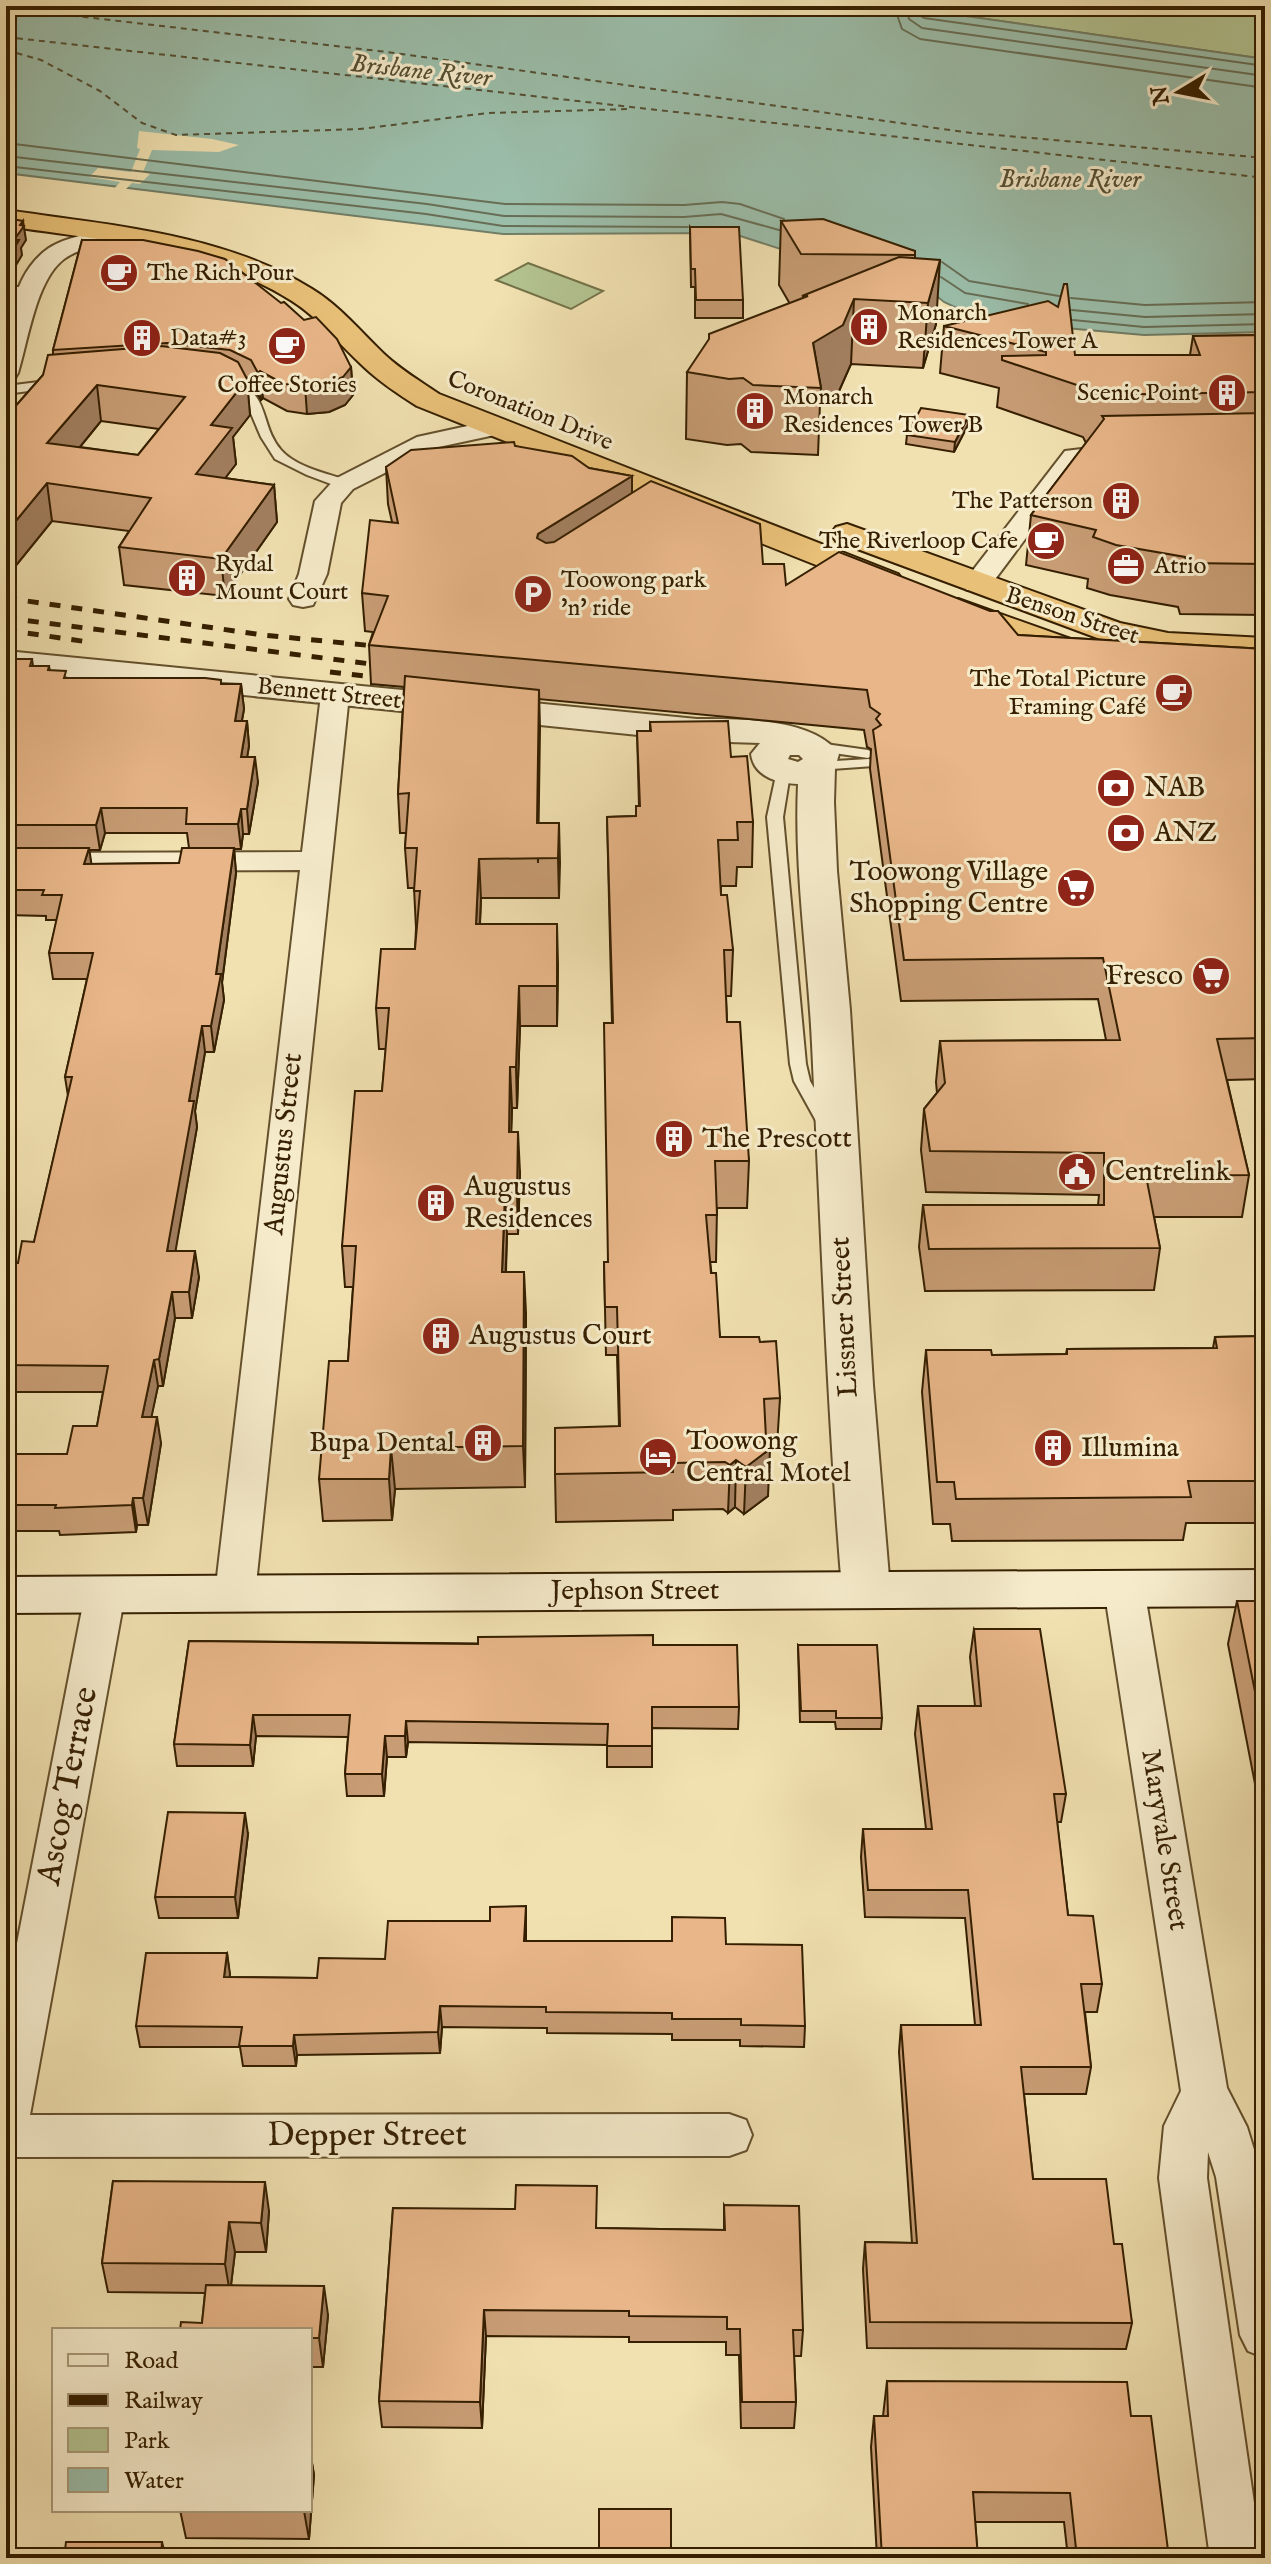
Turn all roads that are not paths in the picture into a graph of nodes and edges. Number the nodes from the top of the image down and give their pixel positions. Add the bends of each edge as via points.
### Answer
1 (6, 204) edge
2 (6, 218) edge
3 (38, 223) junction
4 (109, 236) junction
5 (36, 280) junction
6 (6, 291) edge
7 (6, 372) edge
8 (209, 381) edge
9 (66, 383) edge
10 (6, 390) edge
11 (447, 409) junction
12 (495, 428) junction
13 (426, 442) junction
14 (1151, 451) edge
15 (344, 484) junction
16 (977, 584) junction
17 (928, 598) joint
18 (303, 599) dead end
19 (1265, 648) edge
20 (6, 651) edge
21 (6, 661) edge
22 (105, 669) junction
23 (1265, 672) edge
24 (335, 695) junction
25 (697, 730) junction
26 (821, 756) junction
27 (774, 765) junction
28 (814, 818) junction
29 (316, 861) junction
30 (6, 862) edge
31 (835, 1141) junction
32 (1124, 1588) junction
33 (1265, 1588) edge
34 (866, 1589) junction
35 (105, 1594) junction
36 (235, 1594) junction
37 (6, 1595) edge
38 (16, 2009) edge
39 (1204, 2092) junction
40 (6, 2119) edge
41 (729, 2135) dead end
42 (6, 2136) edge
43 (1265, 2335) edge
44 (1236, 2558) edge

1 - 16 highway, Coronation Drive via 181,235 275,262 333,291 403,352 469,390
2 - 3 highway, Coronation Drive
3 - 4 highway, Coronation Drive
3 - 5 street
4 - 5 street via 56,255
4 - 11 highway, Coronation Drive via 200,254 275,280 322,309 396,379
5 - 6 lane
5 - 7 street
8 - 15 lane via 247,391 278,455
9 - 10 lane
11 - 12 highway, Coronation Drive
11 - 13 street
12 - 13 street
12 - 17 highway, Coronation Drive via 662,500
13 - 15 street
14 - 16 street via 1074,456
15 - 18 street via 328,501
16 - 19 highway, Benson Street via 1142,639
17 - 23 highway, Benson Street via 1104,659
20 - 22 street, Bennett Street
21 - 22 street, Bennett Street
22 - 24 street, Bennett Street
24 - 25 street, Bennett Street
24 - 29 street, Augustus Street
25 - 26 street, Bennett Street via 793,737
25 - 27 street, Bennett Street via 746,745
26 - 26 lane via 869,758
26 - 27 street via 781,745 772,751
26 - 28 street, Lissner Street
27 - 28 street, Lissner Street via 802,795
27 - 31 lane, Lissner Street via 782,780 775,817 798,1064
28 - 31 street, Lissner Street
29 - 30 street
29 - 36 street, Augustus Street
31 - 34 street, Lissner Street
32 - 33 street, Jephson Street
32 - 34 street, Jephson Street
32 - 39 street, Maryvale Street
34 - 36 street, Jephson Street
35 - 36 street, Jephson Street
35 - 37 street, Jephson Street
35 - 38 street, Ascog Terrace
38 - 40 street, Ascog Terrace
39 - 43 street, Maryvale Street via 1224,2127 1240,2177
39 - 44 street via 1187,2126 1183,2178
41 - 42 street, Depper Street

